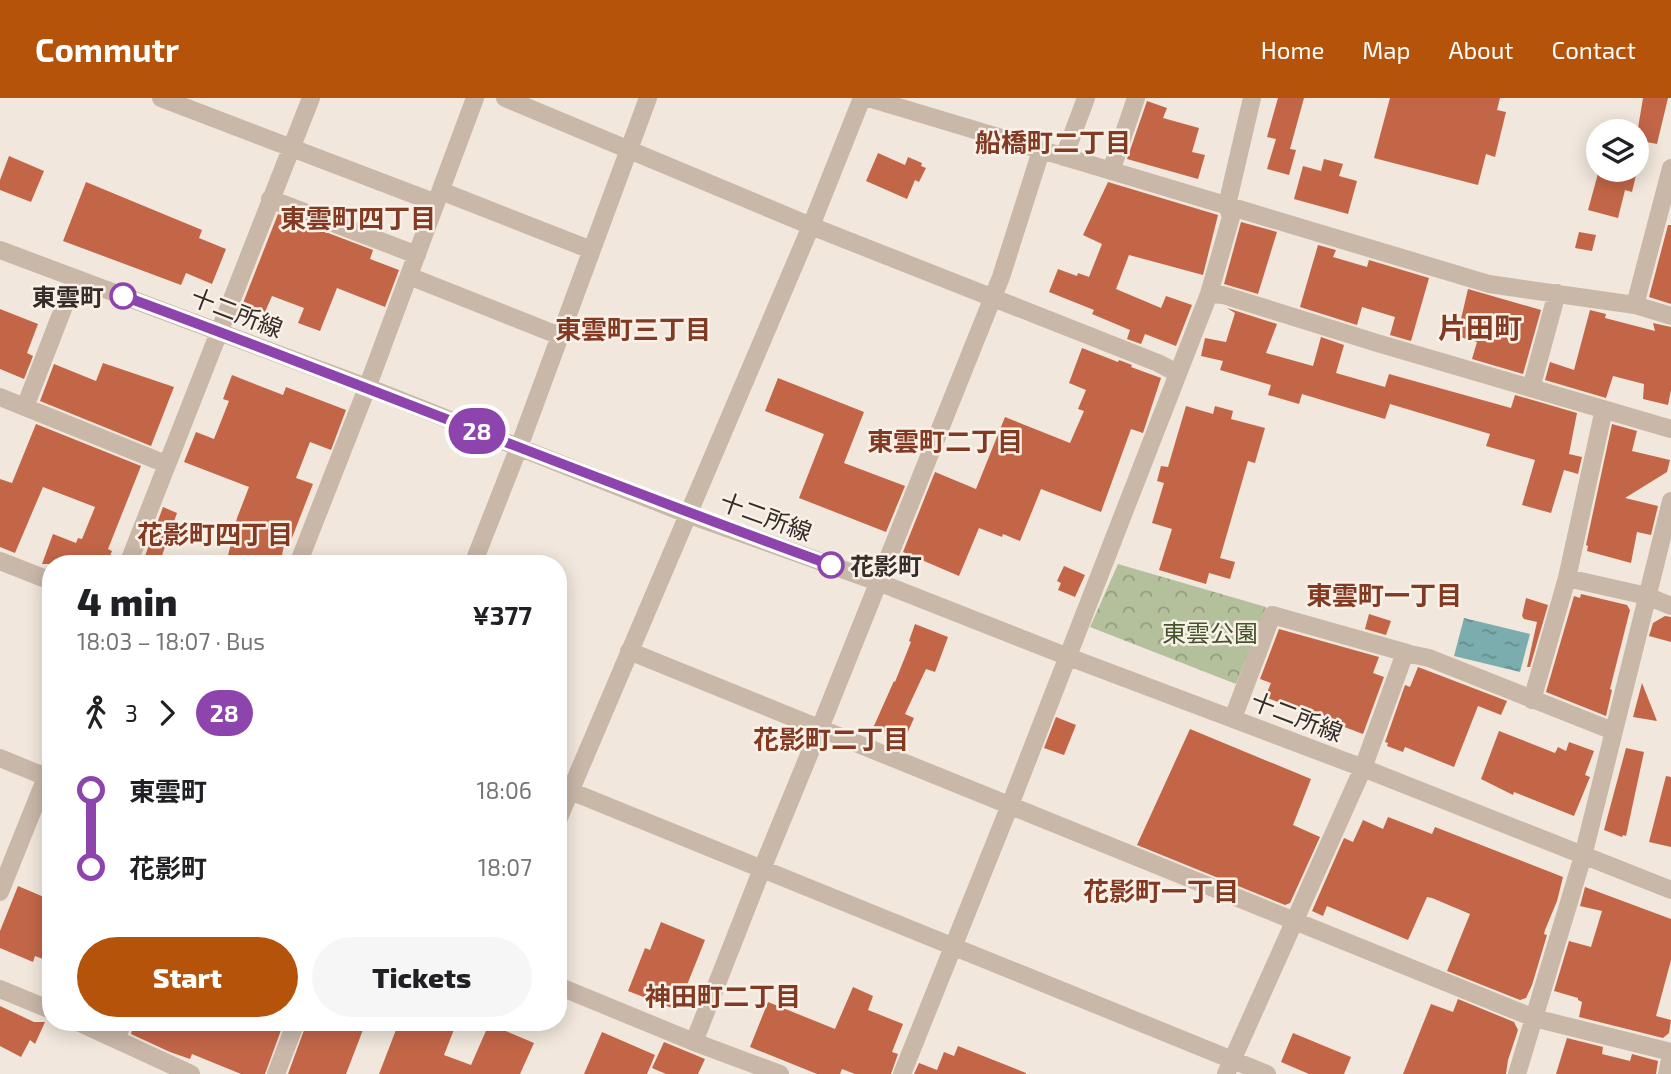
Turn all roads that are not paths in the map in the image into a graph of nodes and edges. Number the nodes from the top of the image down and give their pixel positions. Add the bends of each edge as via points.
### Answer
1 (161, 98) edge
2 (311, 98) edge
3 (475, 98) edge
4 (505, 98) edge
5 (648, 98) edge
6 (862, 98) edge
7 (868, 98) edge
8 (1086, 98) edge
9 (1136, 98) edge
10 (1252, 98) edge
11 (291, 147) junction
12 (628, 149) junction
13 (1041, 151) junction
14 (1064, 158) junction
15 (1671, 168) edge
16 (1111, 171) junction
17 (438, 197) junction
18 (271, 199) junction
19 (1227, 205) junction
20 (811, 226) junction
21 (0, 250) edge
22 (591, 250) junction
23 (417, 254) junction
24 (409, 275) junction
25 (75, 278) junction
26 (1557, 293) junction
27 (1209, 294) junction
28 (992, 298) junction
29 (1635, 305) junction
30 (1671, 316) edge
31 (220, 332) junction
32 (560, 336) junction
33 (1177, 373) junction
34 (367, 388) junction
35 (1531, 388) junction
36 (0, 397) edge
37 (25, 407) junction
38 (1604, 409) junction
39 (1671, 429) edge
40 (519, 447) junction
41 (166, 464) junction
42 (1671, 501) edge
43 (687, 514) junction
44 (131, 555) edge
45 (302, 555) edge
46 (477, 555) edge
47 (0, 561) edge
48 (42, 577) edge
49 (1567, 578) junction
50 (878, 582) junction
51 (1647, 596) junction
52 (1671, 606) edge
53 (629, 651) junction
54 (1407, 653) junction
55 (1066, 656) junction
56 (1532, 700) junction
57 (1233, 718) junction
58 (821, 728) junction
59 (1613, 731) junction
60 (0, 758) edge
61 (1363, 768) junction
62 (42, 772) edge
63 (567, 782) edge
64 (567, 789) edge
65 (42, 791) edge
66 (1010, 805) junction
67 (1583, 856) junction
68 (762, 869) junction
69 (1671, 890) edge
70 (0, 891) edge
71 (1293, 921) junction
72 (953, 947) junction
73 (0, 989) edge
74 (567, 990) edge
75 (42, 1006) edge
76 (1534, 1018) junction
77 (122, 1031) edge
78 (293, 1031) edge
79 (694, 1042) junction
80 (1671, 1053) edge
81 (1229, 1067) edge
82 (774, 1073) edge
83 (191, 1074) edge
84 (276, 1074) edge
85 (902, 1074) edge
86 (1267, 1074) edge
87 (1517, 1074) edge
88 (1667, 1074) edge

1 - 11 street
2 - 11 street
3 - 17 street
4 - 12 street
5 - 12 street
6 - 20 street
7 - 13 street
8 - 14 street
9 - 16 street
10 - 19 street
11 - 17 street
11 - 18 street
12 - 20 street
12 - 22 street
13 - 14 street
13 - 28 street
14 - 16 street
15 - 29 street
16 - 19 street
17 - 22 street
17 - 23 street
18 - 23 street
18 - 31 street
19 - 26 street via 1489,284
19 - 27 street via 1231,217
20 - 28 street
20 - 43 street
21 - 25 street, 十二所線
22 - 32 street
23 - 24 street
24 - 32 street
24 - 34 street
25 - 31 street, 十二所線
25 - 37 street
26 - 29 street
26 - 35 street
27 - 33 street
27 - 35 street
28 - 33 street
28 - 50 street
29 - 30 street
31 - 34 street, 十二所線
31 - 41 street
32 - 40 street
33 - 55 street
34 - 40 street, 十二所線
34 - 45 street
35 - 38 street
36 - 37 street
37 - 41 street
38 - 39 street
38 - 49 street
40 - 43 street, 十二所線
40 - 46 street
41 - 44 street
42 - 51 street
43 - 50 street, 十二所線
43 - 53 street
47 - 48 street
49 - 51 street
49 - 56 street
50 - 55 street, 十二所線
50 - 58 street
51 - 52 street
51 - 59 street
53 - 58 street
53 - 63 street
54 - 56 street
54 - 57 street via 1272,615
54 - 61 street
55 - 57 street, 十二所線
55 - 66 street
56 - 59 street
57 - 61 street, 十二所線
58 - 66 street
58 - 68 street
59 - 67 street
60 - 62 street
61 - 67 street, 十二所線
61 - 71 street
64 - 68 street
65 - 70 street
66 - 71 street
66 - 72 street
67 - 69 street, 十二所線
67 - 76 street
68 - 72 street
68 - 79 street
71 - 76 street
71 - 81 street
72 - 81 street
72 - 85 street
73 - 75 street
74 - 79 street
76 - 80 street
76 - 87 street
77 - 83 street
78 - 84 street
79 - 82 street
80 - 88 street
81 - 86 street

